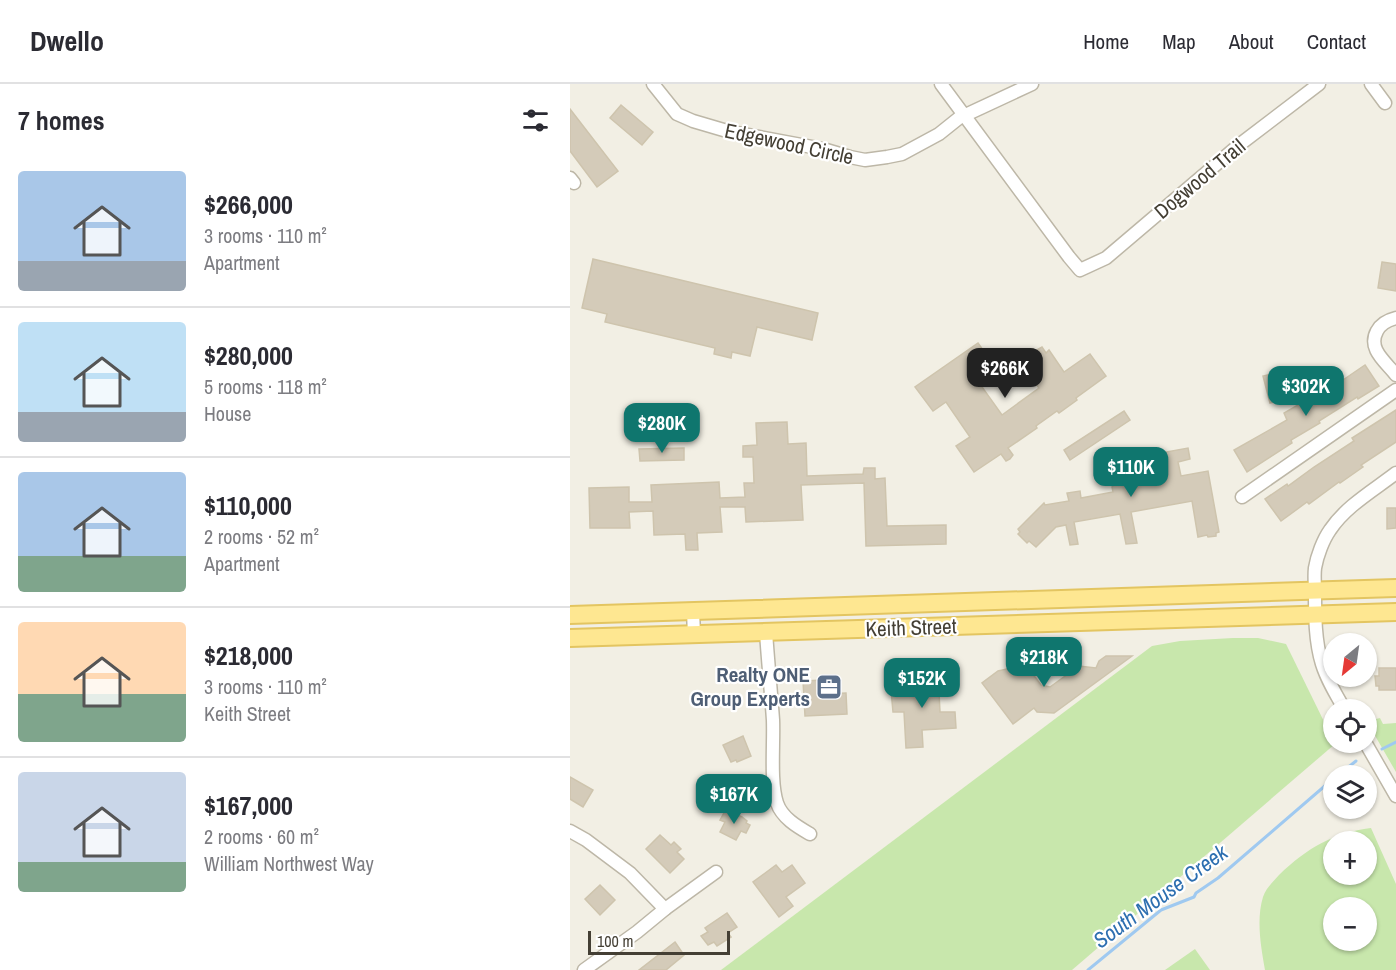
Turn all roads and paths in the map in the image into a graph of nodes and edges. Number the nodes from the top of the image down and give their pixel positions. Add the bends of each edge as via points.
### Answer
1 (653, 84) edge
2 (941, 84) edge
3 (1032, 84) edge
4 (1319, 84) edge
5 (1371, 84) edge
6 (1385, 103) dead end
7 (964, 116) junction
8 (1396, 318) edge
9 (1396, 375) edge
10 (1396, 390) edge
11 (1396, 473) edge
12 (1242, 497) dead end
13 (1396, 588) edge
14 (1315, 591) junction
15 (1140, 597) junction
16 (693, 611) junction
17 (1396, 612) edge
18 (1315, 614) junction
19 (570, 615) edge
20 (1054, 624) junction
21 (766, 632) junction
22 (694, 635) junction
23 (570, 638) edge
24 (1339, 699) edge
25 (1371, 753) edge
26 (1396, 796) edge
27 (570, 831) edge
28 (810, 834) dead end
29 (716, 872) dead end
30 (665, 909) junction
31 (584, 970) edge

1 - 7 street, Edgewood Circle via 677,114 693,121 865,160 902,154
2 - 7 street
3 - 7 street, Edgewood Circle
4 - 7 street, Dogwood Trail via 1106,258 1080,270
5 - 6 street
8 - 9 street via 1382,323 1374,339 1378,354
10 - 12 street
11 - 14 street via 1330,529 1315,569
13 - 14 main road, Keith Street
14 - 15 main road, Keith Street
14 - 18 street
15 - 16 main road, Keith Street
15 - 20 main road via 1131,612 1076,615
16 - 19 main road, Keith Street
16 - 22 street
17 - 18 main road, Keith Street
18 - 20 main road, Keith Street
18 - 24 street via 1323,665
20 - 21 main road, Keith Street
21 - 22 main road, Keith Street
21 - 28 street via 777,804 794,825
22 - 23 main road, Keith Street
25 - 26 street
27 - 30 street via 630,873
29 - 30 street
30 - 31 street

